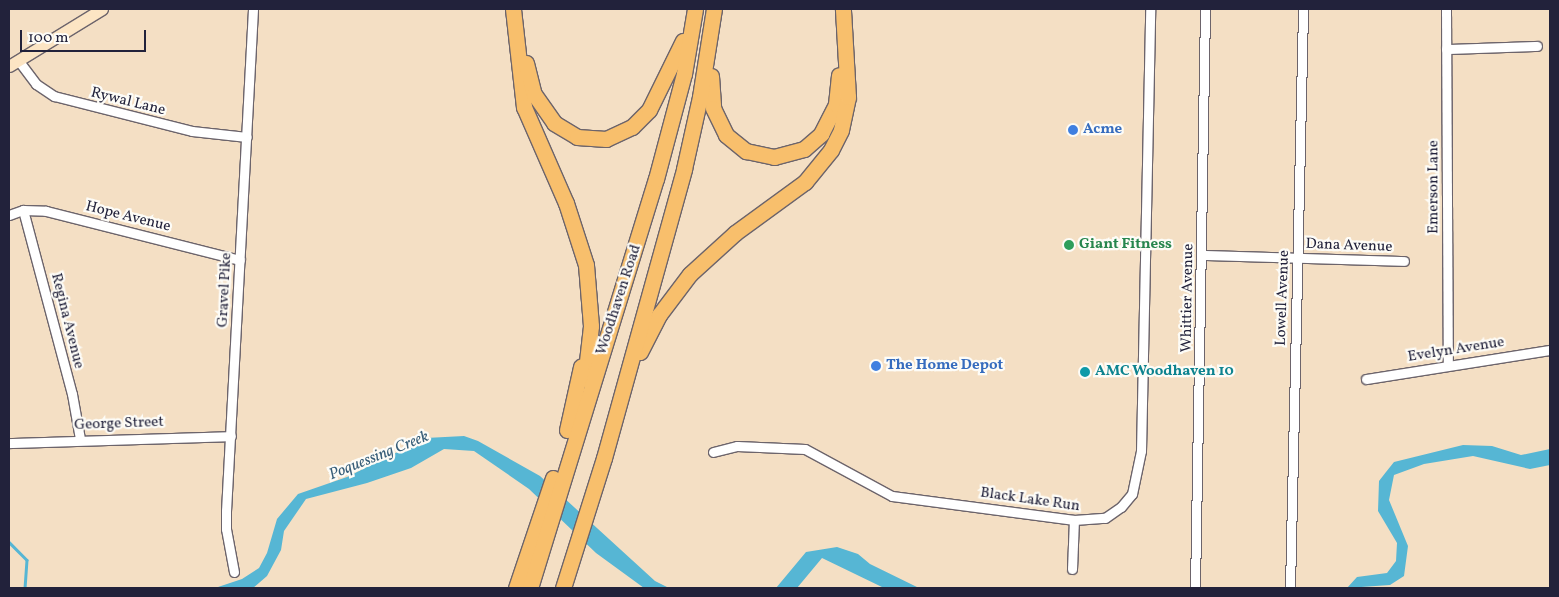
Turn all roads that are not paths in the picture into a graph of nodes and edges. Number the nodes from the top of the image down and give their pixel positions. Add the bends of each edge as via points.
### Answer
1 (102, 9) edge
2 (253, 9) edge
3 (513, 9) edge
4 (521, 9) edge
5 (695, 9) edge
6 (714, 9) edge
7 (834, 9) edge
8 (843, 9) edge
9 (1150, 9) edge
10 (1206, 9) edge
11 (1303, 9) edge
12 (1446, 9) edge
13 (1537, 46) dead end
14 (1446, 49) junction
15 (14, 63) edge
16 (247, 137) junction
17 (23, 210) junction
18 (9, 215) edge
19 (572, 219) junction
20 (1202, 255) junction
21 (1298, 258) junction
22 (240, 260) junction
23 (1404, 261) dead end
24 (690, 274) junction
25 (1550, 350) edge
26 (1448, 365) junction
27 (1366, 379) dead end
28 (231, 436) junction
29 (80, 439) junction
30 (9, 443) edge
31 (571, 448) junction
32 (713, 452) dead end
33 (604, 458) junction
34 (555, 487) junction
35 (547, 514) junction
36 (590, 516) junction
37 (1074, 520) junction
38 (582, 545) junction
39 (1072, 569) dead end
40 (234, 572) dead end
41 (516, 588) edge
42 (530, 588) edge
43 (563, 588) edge
44 (573, 588) edge
45 (1195, 588) edge
46 (1290, 588) edge

1 - 15 main road
2 - 16 street, Gravel Pike
3 - 19 highway via 524,106
4 - 5 highway via 527,72 540,106 564,131 598,140 626,131 649,110 674,64
5 - 31 highway, Woodhaven Road via 684,74 656,179
6 - 7 highway via 711,92 716,116 735,144 752,153 774,157 789,155 810,145 821,134 833,112 839,82
6 - 33 highway, Woodhaven Road via 688,154
8 - 24 highway via 848,97 841,130 831,150 805,182 735,233
9 - 37 street, Black Lake Run via 1138,475 1132,494 1121,507 1105,518
10 - 20 street, Whittier Avenue
11 - 21 street, Lowell Avenue
12 - 14 street, Emerson Lane
13 - 14 street
14 - 26 street, Emerson Lane
15 - 16 street, Rywal Lane via 54,96 192,131
16 - 22 street, Gravel Pike
17 - 18 street, Hope Avenue
17 - 22 street, Hope Avenue via 46,211
17 - 29 street, Regina Avenue via 72,394
19 - 31 highway via 586,265 591,326 588,361
19 - 34 highway via 586,321 574,402
20 - 21 street, Dana Avenue
20 - 45 street, Whittier Avenue
21 - 23 street, Dana Avenue
21 - 46 street, Lowell Avenue
22 - 28 street, Gravel Pike
24 - 33 highway via 659,315 639,354
24 - 36 highway via 664,314 632,381
25 - 26 street, Evelyn Avenue
26 - 27 street, Evelyn Avenue
28 - 29 street, George Street
28 - 40 street, Gravel Pike via 226,529
29 - 30 street, George Street
31 - 34 highway, Woodhaven Road
32 - 37 street, Black Lake Run via 737,446 805,448 892,496
33 - 36 highway, Woodhaven Road
34 - 35 highway, Woodhaven Road
35 - 41 highway
35 - 42 highway, Woodhaven Road
36 - 38 highway, Woodhaven Road
37 - 39 street
38 - 43 highway, Woodhaven Road
38 - 44 highway

